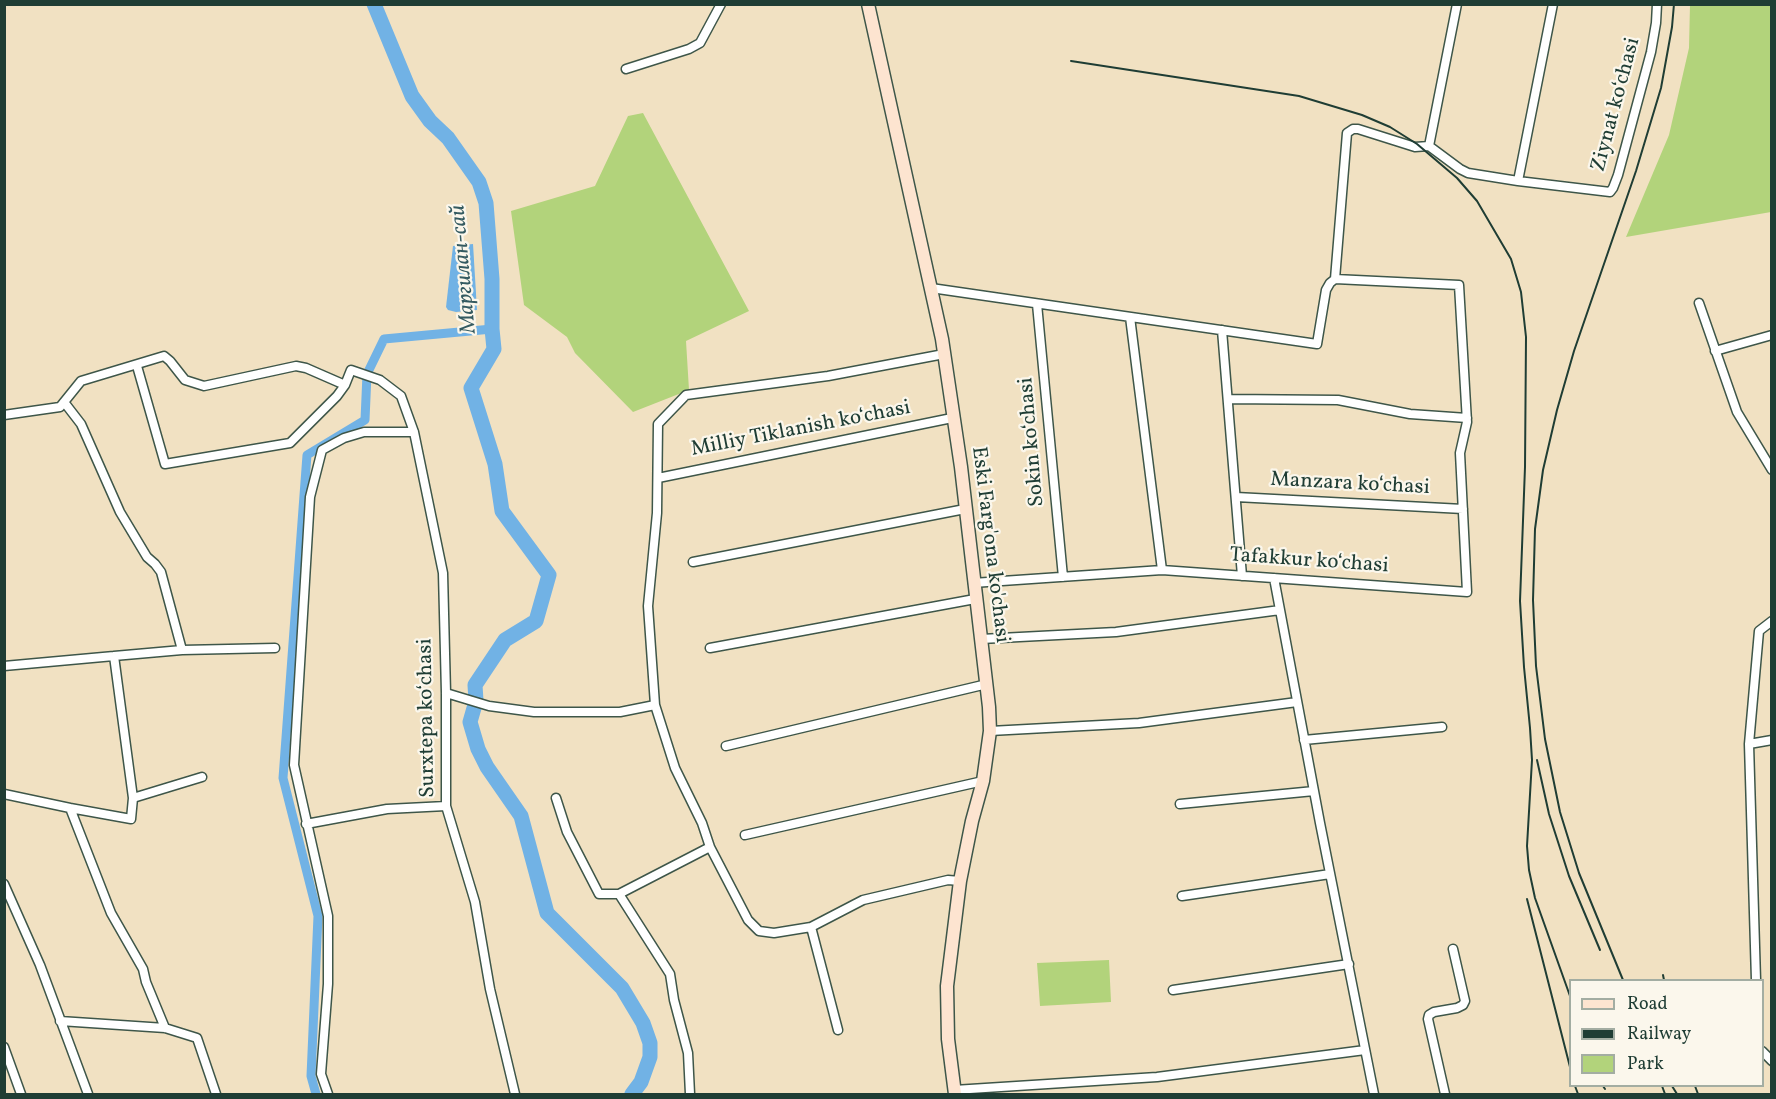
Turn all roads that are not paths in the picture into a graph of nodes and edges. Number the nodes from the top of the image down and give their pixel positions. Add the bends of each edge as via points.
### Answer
1 (721, 4) edge
2 (868, 4) edge
3 (1458, 4) edge
4 (1553, 4) edge
5 (1658, 4) edge
6 (626, 69) dead end
7 (1429, 146) junction
8 (1518, 181) junction
9 (1335, 279) junction
10 (931, 288) junction
11 (1699, 303) dead end
12 (1038, 304) junction
13 (1130, 317) junction
14 (1222, 330) junction
15 (1772, 335) edge
16 (1715, 351) junction
17 (944, 354) junction
18 (137, 366) junction
19 (345, 385) junction
20 (1228, 399) junction
21 (64, 402) junction
22 (4, 415) edge
23 (952, 418) junction
24 (1467, 418) junction
25 (414, 432) junction
26 (1772, 470) edge
27 (658, 477) junction
28 (1236, 497) junction
29 (965, 509) junction
30 (1463, 509) junction
31 (693, 562) dead end
32 (1162, 570) junction
33 (1242, 576) junction
34 (1063, 577) junction
35 (1274, 578) junction
36 (973, 583) junction
37 (975, 599) junction
38 (1280, 610) junction
39 (1772, 621) edge
40 (981, 639) junction
41 (275, 648) dead end
42 (710, 648) dead end
43 (182, 650) junction
44 (114, 656) junction
45 (4, 666) edge
46 (987, 684) junction
47 (446, 693) junction
48 (1297, 702) junction
49 (655, 705) junction
50 (1442, 728) dead end
51 (990, 731) junction
52 (1304, 740) junction
53 (1772, 740) edge
54 (1749, 744) junction
55 (726, 746) dead end
56 (202, 777) dead end
57 (983, 781) junction
58 (1314, 791) junction
59 (4, 794) edge
60 (133, 798) junction
61 (556, 798) dead end
62 (1180, 804) dead end
63 (446, 806) junction
64 (70, 808) junction
65 (306, 824) junction
66 (745, 834) dead end
67 (710, 847) junction
68 (1330, 874) junction
69 (960, 881) junction
70 (4, 884) edge
71 (619, 894) junction
72 (1182, 897) dead end
73 (812, 927) junction
74 (1453, 949) dead end
75 (1349, 964) junction
76 (1756, 979) edge
77 (1173, 990) dead end
78 (60, 1021) junction
79 (165, 1028) junction
80 (838, 1030) dead end
81 (4, 1047) edge
82 (1365, 1050) junction
83 (955, 1092) edge
84 (21, 1095) edge
85 (88, 1095) edge
86 (216, 1095) edge
87 (328, 1095) edge
88 (514, 1095) edge
89 (690, 1095) edge
90 (1374, 1095) edge
91 (1445, 1095) edge

1 - 6 street via 700,43 690,50
2 - 10 main road, Eski Farg'ona ko'chasi
3 - 7 street
4 - 8 street
5 - 8 street, Ziynat koʻchasi via 1651,52 1612,191
7 - 8 street, Ziynat koʻchasi via 1463,171
7 - 9 street via 1415,147 1358,129 1347,133
9 - 14 street via 1326,290 1317,344
9 - 24 street via 1459,285
10 - 12 street
10 - 17 main road, Eski Farg'ona ko'chasi
11 - 16 street
12 - 13 street
12 - 34 street, Sokin koʻchasi
13 - 14 street
13 - 32 street
14 - 20 street
15 - 16 street
16 - 26 street via 1737,412
17 - 23 main road, Eski Farg'ona ko'chasi
17 - 27 street via 828,376 686,396 658,424
18 - 19 street via 164,356 185,380 204,386 296,366
18 - 19 street via 165,464 290,443
18 - 21 street via 81,381
19 - 25 street, Surxtepa koʻchasi via 351,370 376,378 401,396
20 - 24 street via 1338,400 1410,414
20 - 28 street
21 - 22 street via 60,407
21 - 43 street via 81,424 120,512 147,558 161,572
23 - 27 street, Milliy Tiklanish koʻchasi
23 - 29 main road, Eski Farg'ona ko'chasi
24 - 30 street, Tafakkur koʻchasi via 1460,453
25 - 47 street, Surxtepa koʻchasi via 443,573
25 - 65 street via 364,432 322,450 310,497 294,765
27 - 49 street via 648,606
28 - 30 street, Manzara koʻchasi
28 - 33 street
29 - 31 street
29 - 36 main road, Eski Farg'ona ko'chasi
30 - 35 street, Tafakkur koʻchasi via 1467,592
32 - 33 street, Tafakkur koʻchasi
32 - 34 street, Tafakkur koʻchasi
33 - 35 street, Tafakkur koʻchasi
34 - 36 street, Tafakkur koʻchasi
35 - 38 street
36 - 37 main road, Eski Farg'ona ko'chasi
37 - 40 main road, Eski Farg'ona ko'chasi
37 - 42 street
38 - 40 street via 1116,632
38 - 48 street
39 - 54 street via 1759,631
40 - 46 main road, Eski Farg'ona ko'chasi
41 - 43 street
43 - 44 street
44 - 45 street
44 - 60 street
46 - 51 main road, Eski Farg'ona ko'chasi
46 - 55 street
47 - 49 street via 514,710 620,712
47 - 63 street, Surxtepa koʻchasi
48 - 51 street via 1139,723
48 - 52 street
49 - 67 street via 675,768
50 - 52 street
51 - 57 main road, Eski Farg'ona ko'chasi
52 - 58 street
53 - 54 street
54 - 76 street
56 - 60 street
57 - 66 street
57 - 69 main road, Eski Farg'ona ko'chasi
58 - 62 street
58 - 68 street
59 - 64 street
60 - 64 street via 131,819
61 - 71 street via 567,832 599,894
63 - 65 street via 387,809
63 - 88 street, Surxtepa koʻchasi via 475,902
64 - 79 street via 111,913 143,969
65 - 87 street via 328,916 328,984 321,1074
67 - 71 street
67 - 73 street via 748,920 759,931 774,933
68 - 72 street
68 - 75 street
69 - 73 street via 948,880 863,900
69 - 83 main road, Eski Farg'ona ko'chasi via 947,1013
70 - 78 street
71 - 89 street via 670,974 688,1053
73 - 80 street
74 - 91 street via 1465,1001 1457,1008 1434,1012 1428,1019
75 - 77 street
75 - 82 street
78 - 79 street
78 - 85 street
79 - 86 street via 197,1038
81 - 84 street
82 - 83 street via 1157,1077
82 - 90 street

